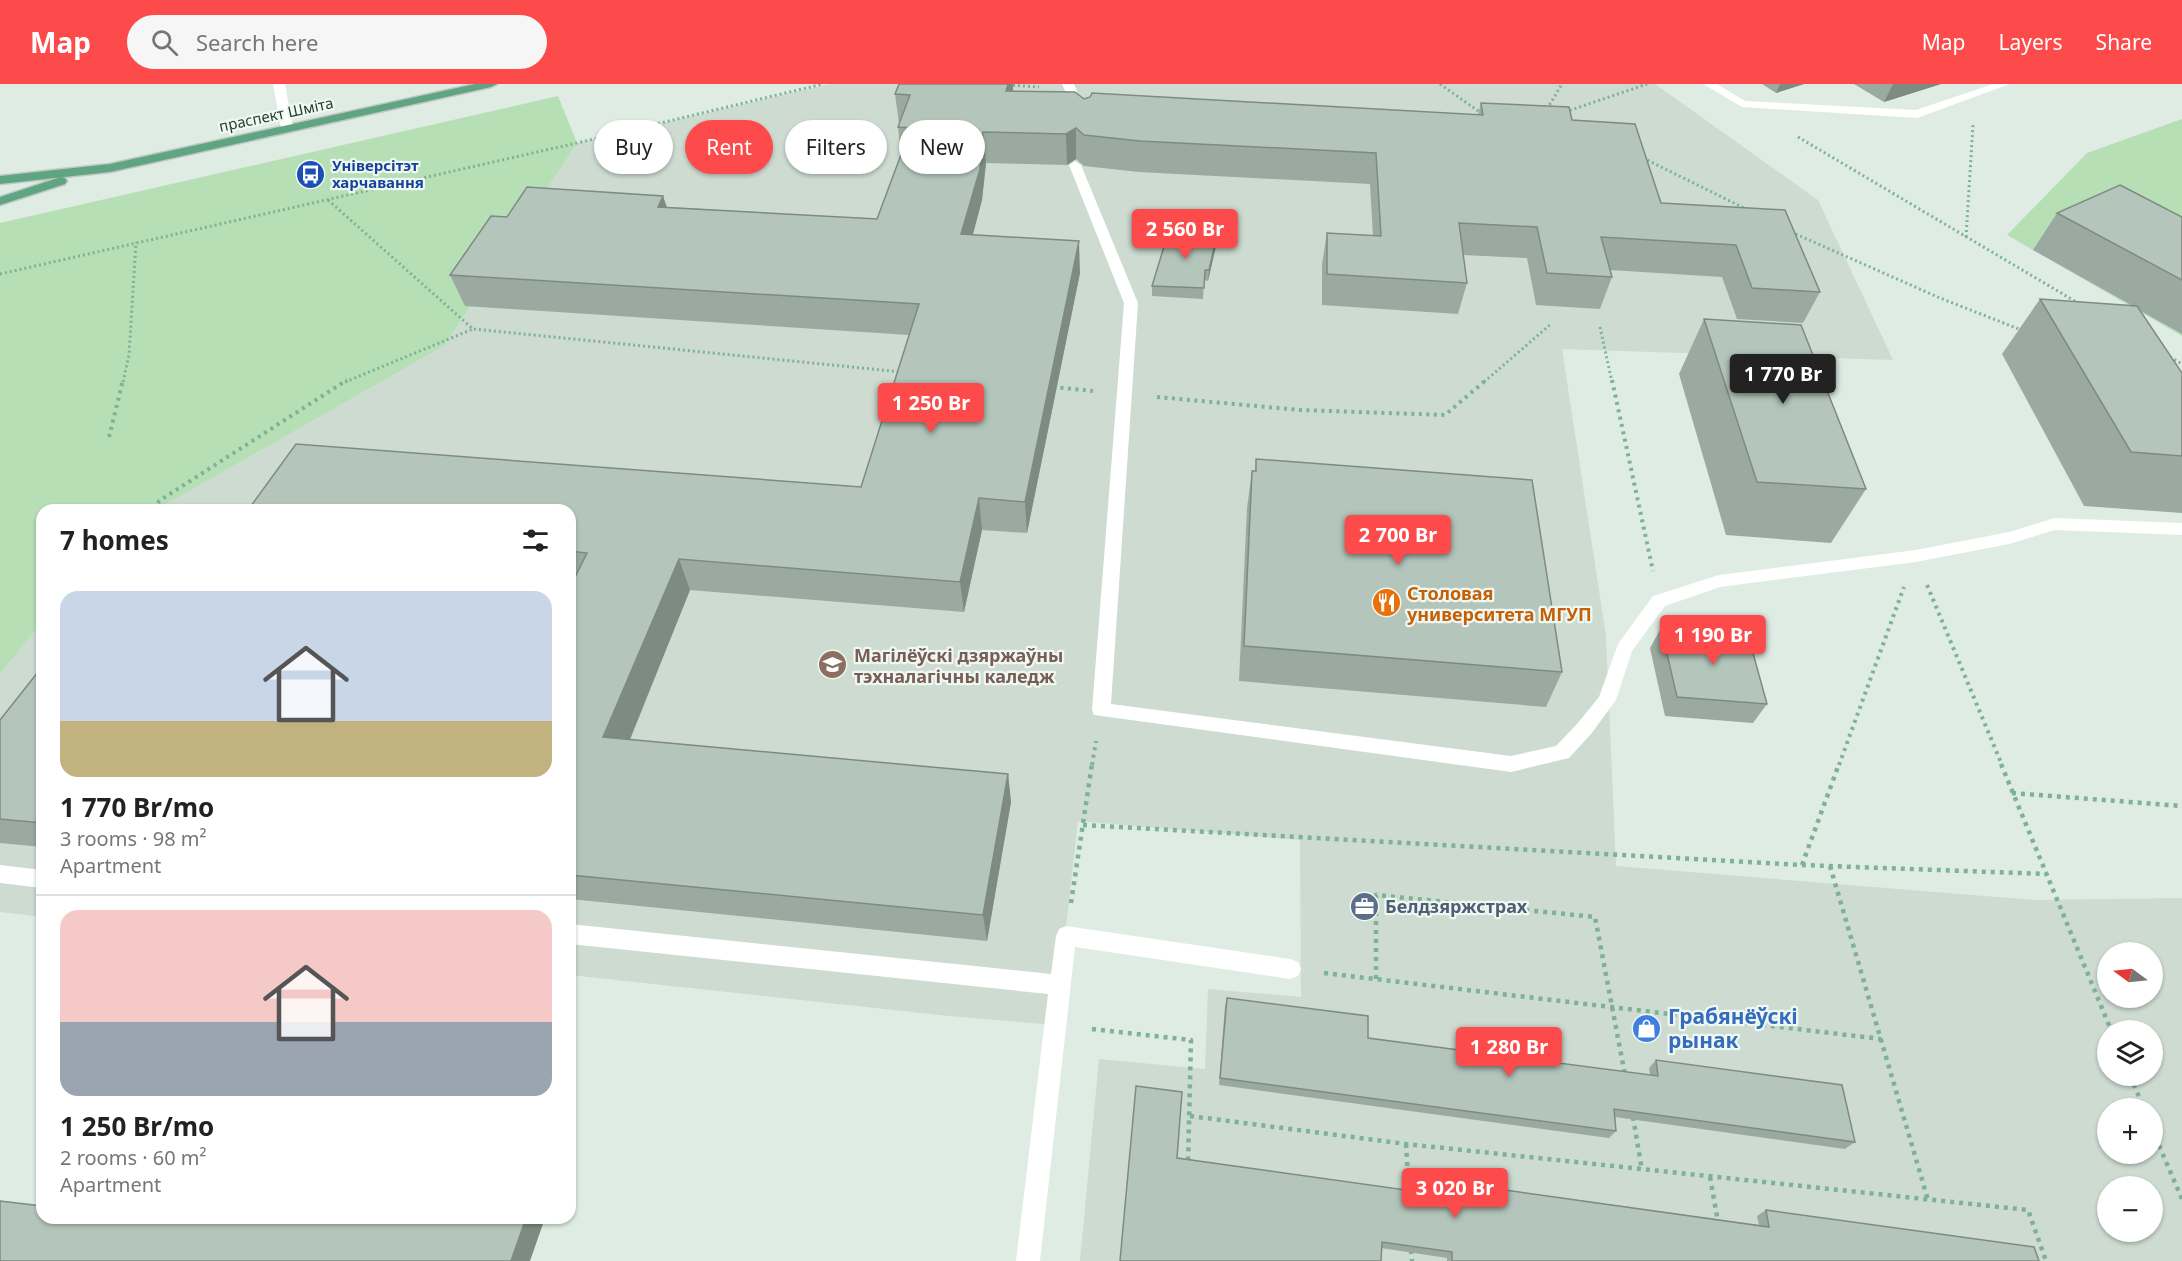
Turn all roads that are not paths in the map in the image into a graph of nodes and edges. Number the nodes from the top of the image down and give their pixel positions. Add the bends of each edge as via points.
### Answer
1 (279, 84) edge
2 (491, 84) edge
3 (1709, 84) edge
4 (2004, 84) edge
5 (1069, 86) edge
6 (1084, 123) edge
7 (287, 128) junction
8 (1075, 165) dead end
9 (103, 168) junction
10 (0, 180) edge
11 (0, 201) edge
12 (2182, 529) edge
13 (0, 874) edge
14 (36, 878) edge
15 (576, 935) edge
16 (1290, 969) road end
17 (1060, 985) junction
18 (1028, 1261) edge

1 - 7 lane
2 - 7 main road, праспект Шміта
3 - 4 lane via 1742,104 1917,114
5 - 6 lane
7 - 9 main road, праспект Шміта
8 - 12 lane via 1131,303 1101,710 1511,764 1562,752 1584,729 1607,700 1624,649 1659,601 1719,581 1916,556 2009,538 2055,524
9 - 10 main road, праспект Шміта
9 - 11 main road, праспект Шміта
13 - 14 lane
15 - 17 lane
16 - 17 lane via 1066,936
17 - 18 lane

